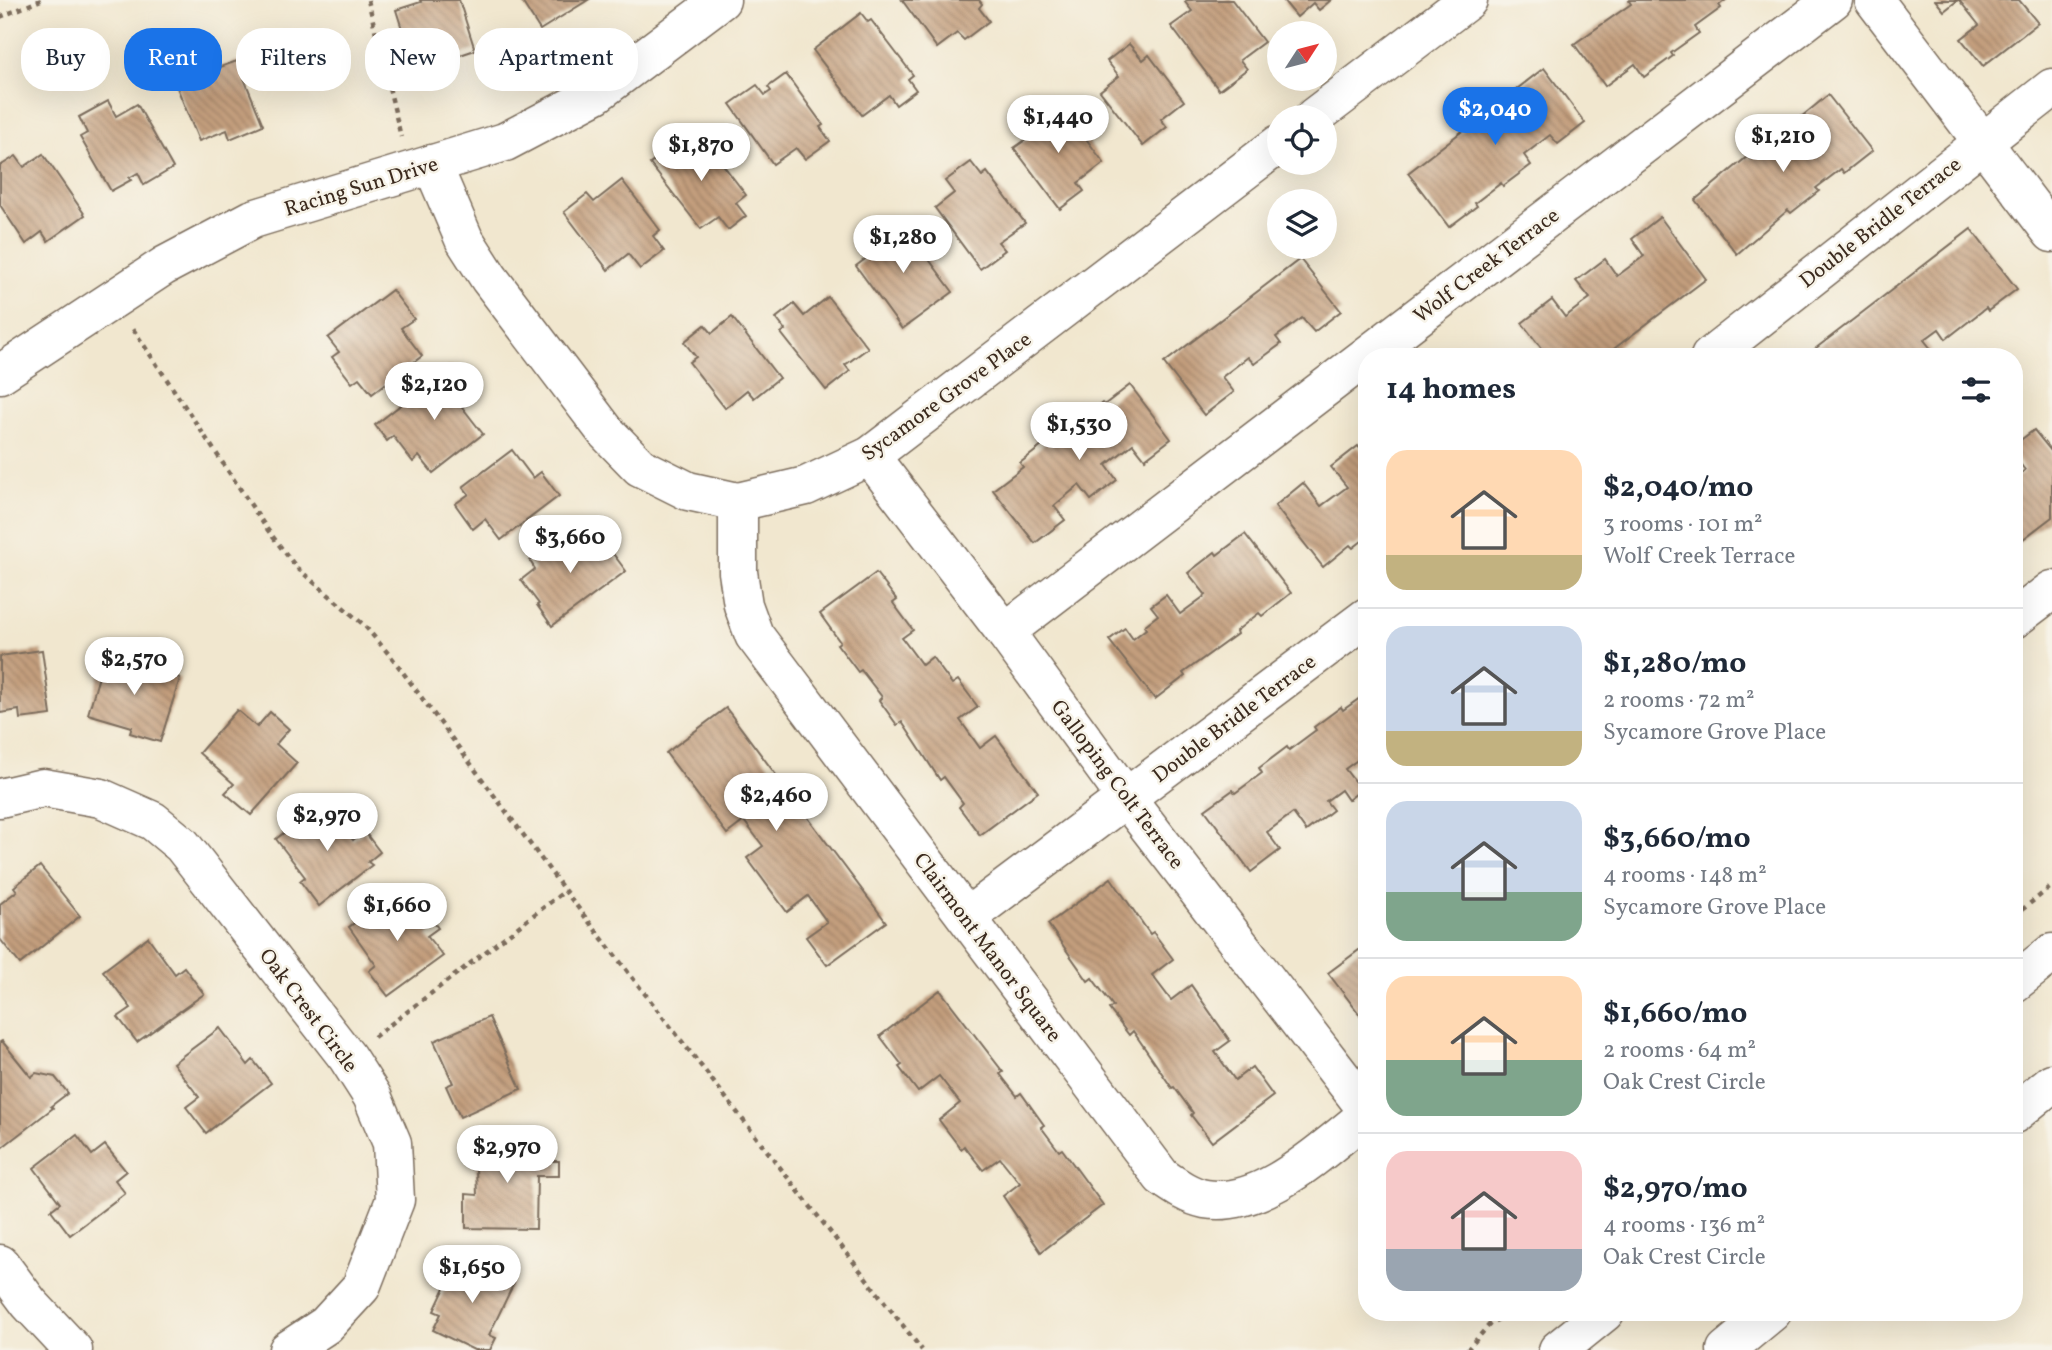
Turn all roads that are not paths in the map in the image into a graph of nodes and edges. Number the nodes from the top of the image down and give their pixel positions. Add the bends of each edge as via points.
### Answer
1 (721, 0) edge
2 (1468, 0) edge
3 (1833, 0) edge
4 (1874, 0) edge
5 (2052, 88) edge
6 (1330, 105) edge
7 (1983, 141) junction
8 (1267, 153) edge
9 (422, 168) junction
10 (2052, 233) edge
11 (1377, 348) edge
12 (1725, 348) edge
13 (1358, 363) edge
14 (0, 374) edge
15 (870, 456) junction
16 (738, 502) junction
17 (2052, 590) edge
18 (2023, 612) edge
19 (1358, 624) edge
20 (1005, 632) junction
21 (0, 798) edge
22 (1128, 799) junction
23 (967, 917) junction
24 (2052, 953) edge
25 (2023, 976) edge
26 (2052, 1083) edge
27 (1358, 1100) edge
28 (2023, 1107) edge
29 (1358, 1119) edge
30 (0, 1264) edge
31 (1594, 1321) edge
32 (1761, 1321) edge
33 (73, 1350) edge
34 (288, 1350) edge
35 (1558, 1350) edge
36 (1726, 1350) edge

1 - 9 street, Racing Sun Drive via 596,94 505,142
2 - 6 street
3 - 11 street, Wolf Creek Terrace
4 - 7 street
5 - 7 street, Double Bridle Terrace
7 - 10 street
7 - 12 street, Double Bridle Terrace
8 - 15 street, Sycamore Grove Place
9 - 14 street, Racing Sun Drive via 253,219 164,266
9 - 16 street, Sycamore Grove Place via 489,278 606,432 640,467 688,491
13 - 20 street, Wolf Creek Terrace
15 - 16 street, Sycamore Grove Place via 806,486
15 - 20 street, Galloping Colt Terrace
16 - 23 street, Clairmont Manor Square via 738,572 754,635
17 - 18 street
19 - 22 street, Double Bridle Terrace
20 - 22 street, Galloping Colt Terrace
21 - 34 street, Oak Crest Circle via 43,788 101,798 153,821 182,845 347,1057 372,1096 392,1143 395,1200 361,1286 326,1325
22 - 23 street, Double Bridle Terrace
22 - 27 street, Galloping Colt Terrace
23 - 29 street, Clairmont Manor Square via 1146,1157 1162,1177 1181,1190 1222,1201 1256,1192 1289,1174
24 - 25 street
26 - 28 street
30 - 33 street
31 - 35 street
32 - 36 street

